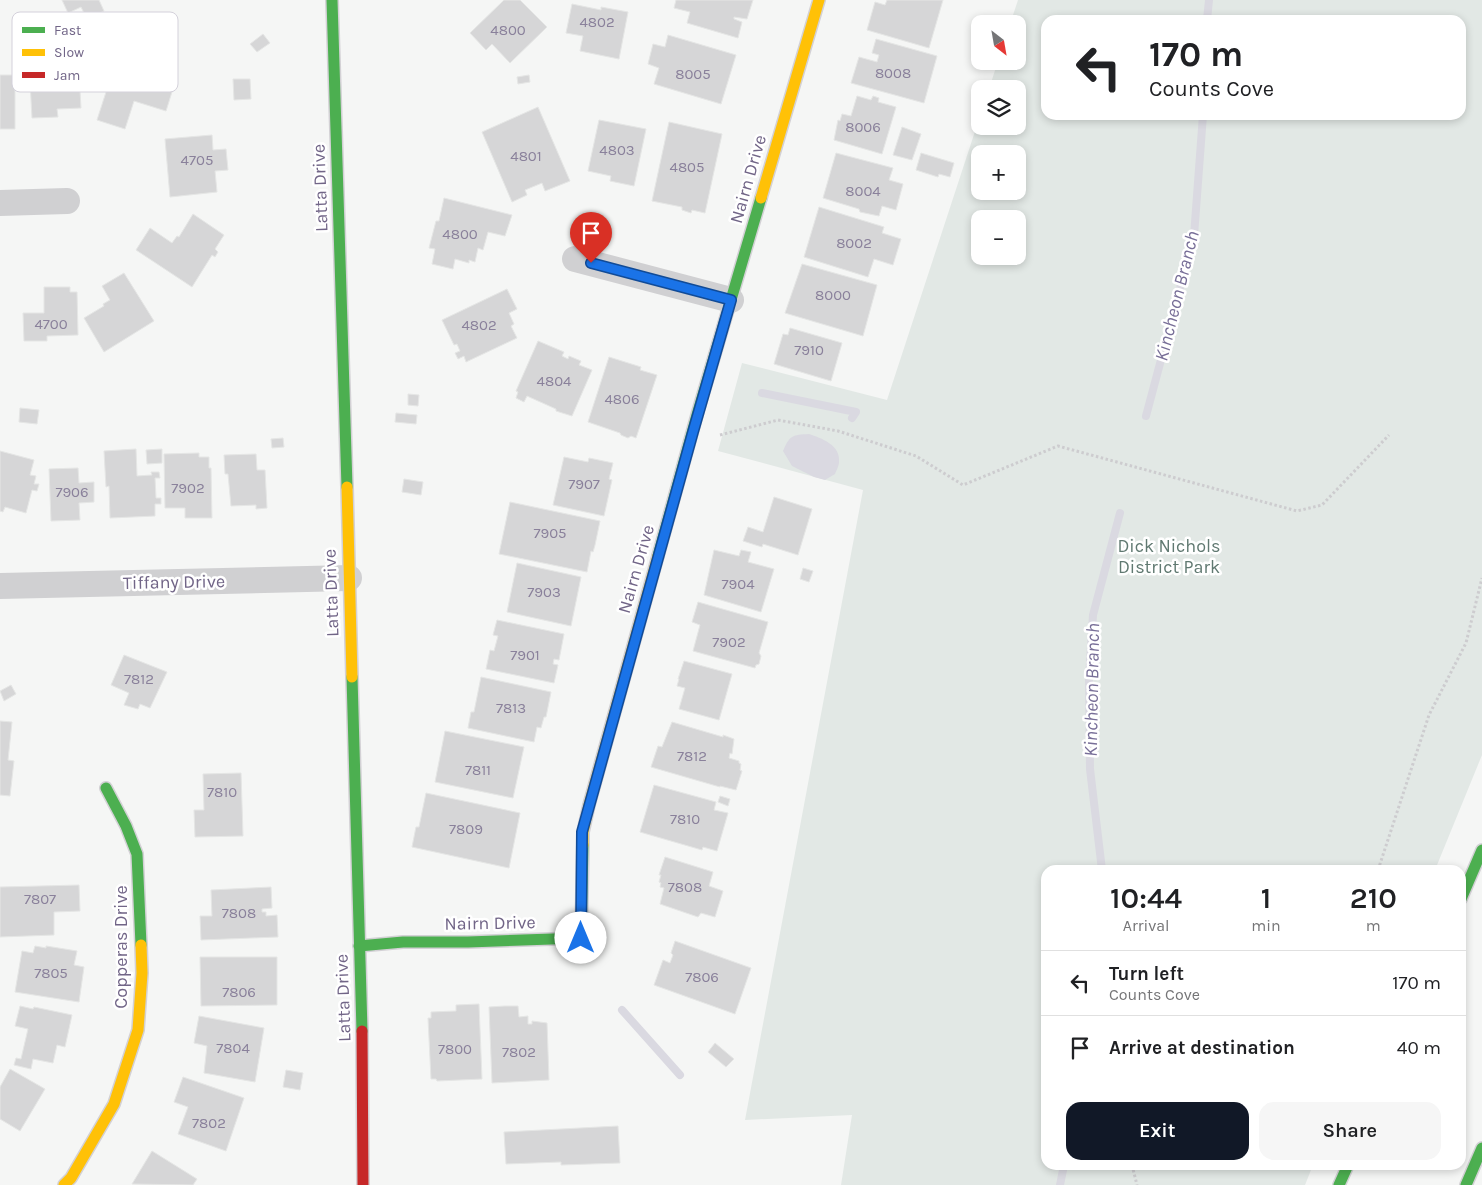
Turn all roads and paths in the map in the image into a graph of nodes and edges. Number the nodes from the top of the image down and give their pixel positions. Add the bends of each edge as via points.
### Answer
1 (332, 0) edge
2 (818, 0) edge
3 (67, 201) dead end
4 (0, 203) edge
5 (575, 258) dead end
6 (731, 300) junction
7 (1389, 434) dead end
8 (720, 435) dead end
9 (348, 578) junction
10 (1482, 578) edge
11 (0, 586) edge
12 (106, 788) dead end
13 (1482, 850) edge
14 (1380, 865) edge
15 (1466, 887) edge
16 (359, 946) junction
17 (1482, 1148) edge
18 (1133, 1170) edge
19 (1346, 1170) edge
20 (64, 1185) edge
21 (363, 1185) edge
22 (1137, 1185) edge
23 (1340, 1185) edge
24 (1466, 1185) edge

1 - 9 main road, Latta Drive
2 - 6 main road, Nairn Drive
3 - 4 street
5 - 6 street
6 - 16 main road, Nairn Drive via 582,832 581,938
7 - 8 path via 1322,505 1297,511 1058,446 963,485 916,456 838,432 778,420
9 - 11 street, Tiffany Drive
9 - 16 main road, Latta Drive
10 - 14 path via 1466,643 1429,715
12 - 20 main road, Copperas Drive via 137,854 142,973 138,1030 114,1104
13 - 15 main road
16 - 21 main road, Latta Drive
17 - 24 main road
18 - 22 path
19 - 23 main road

